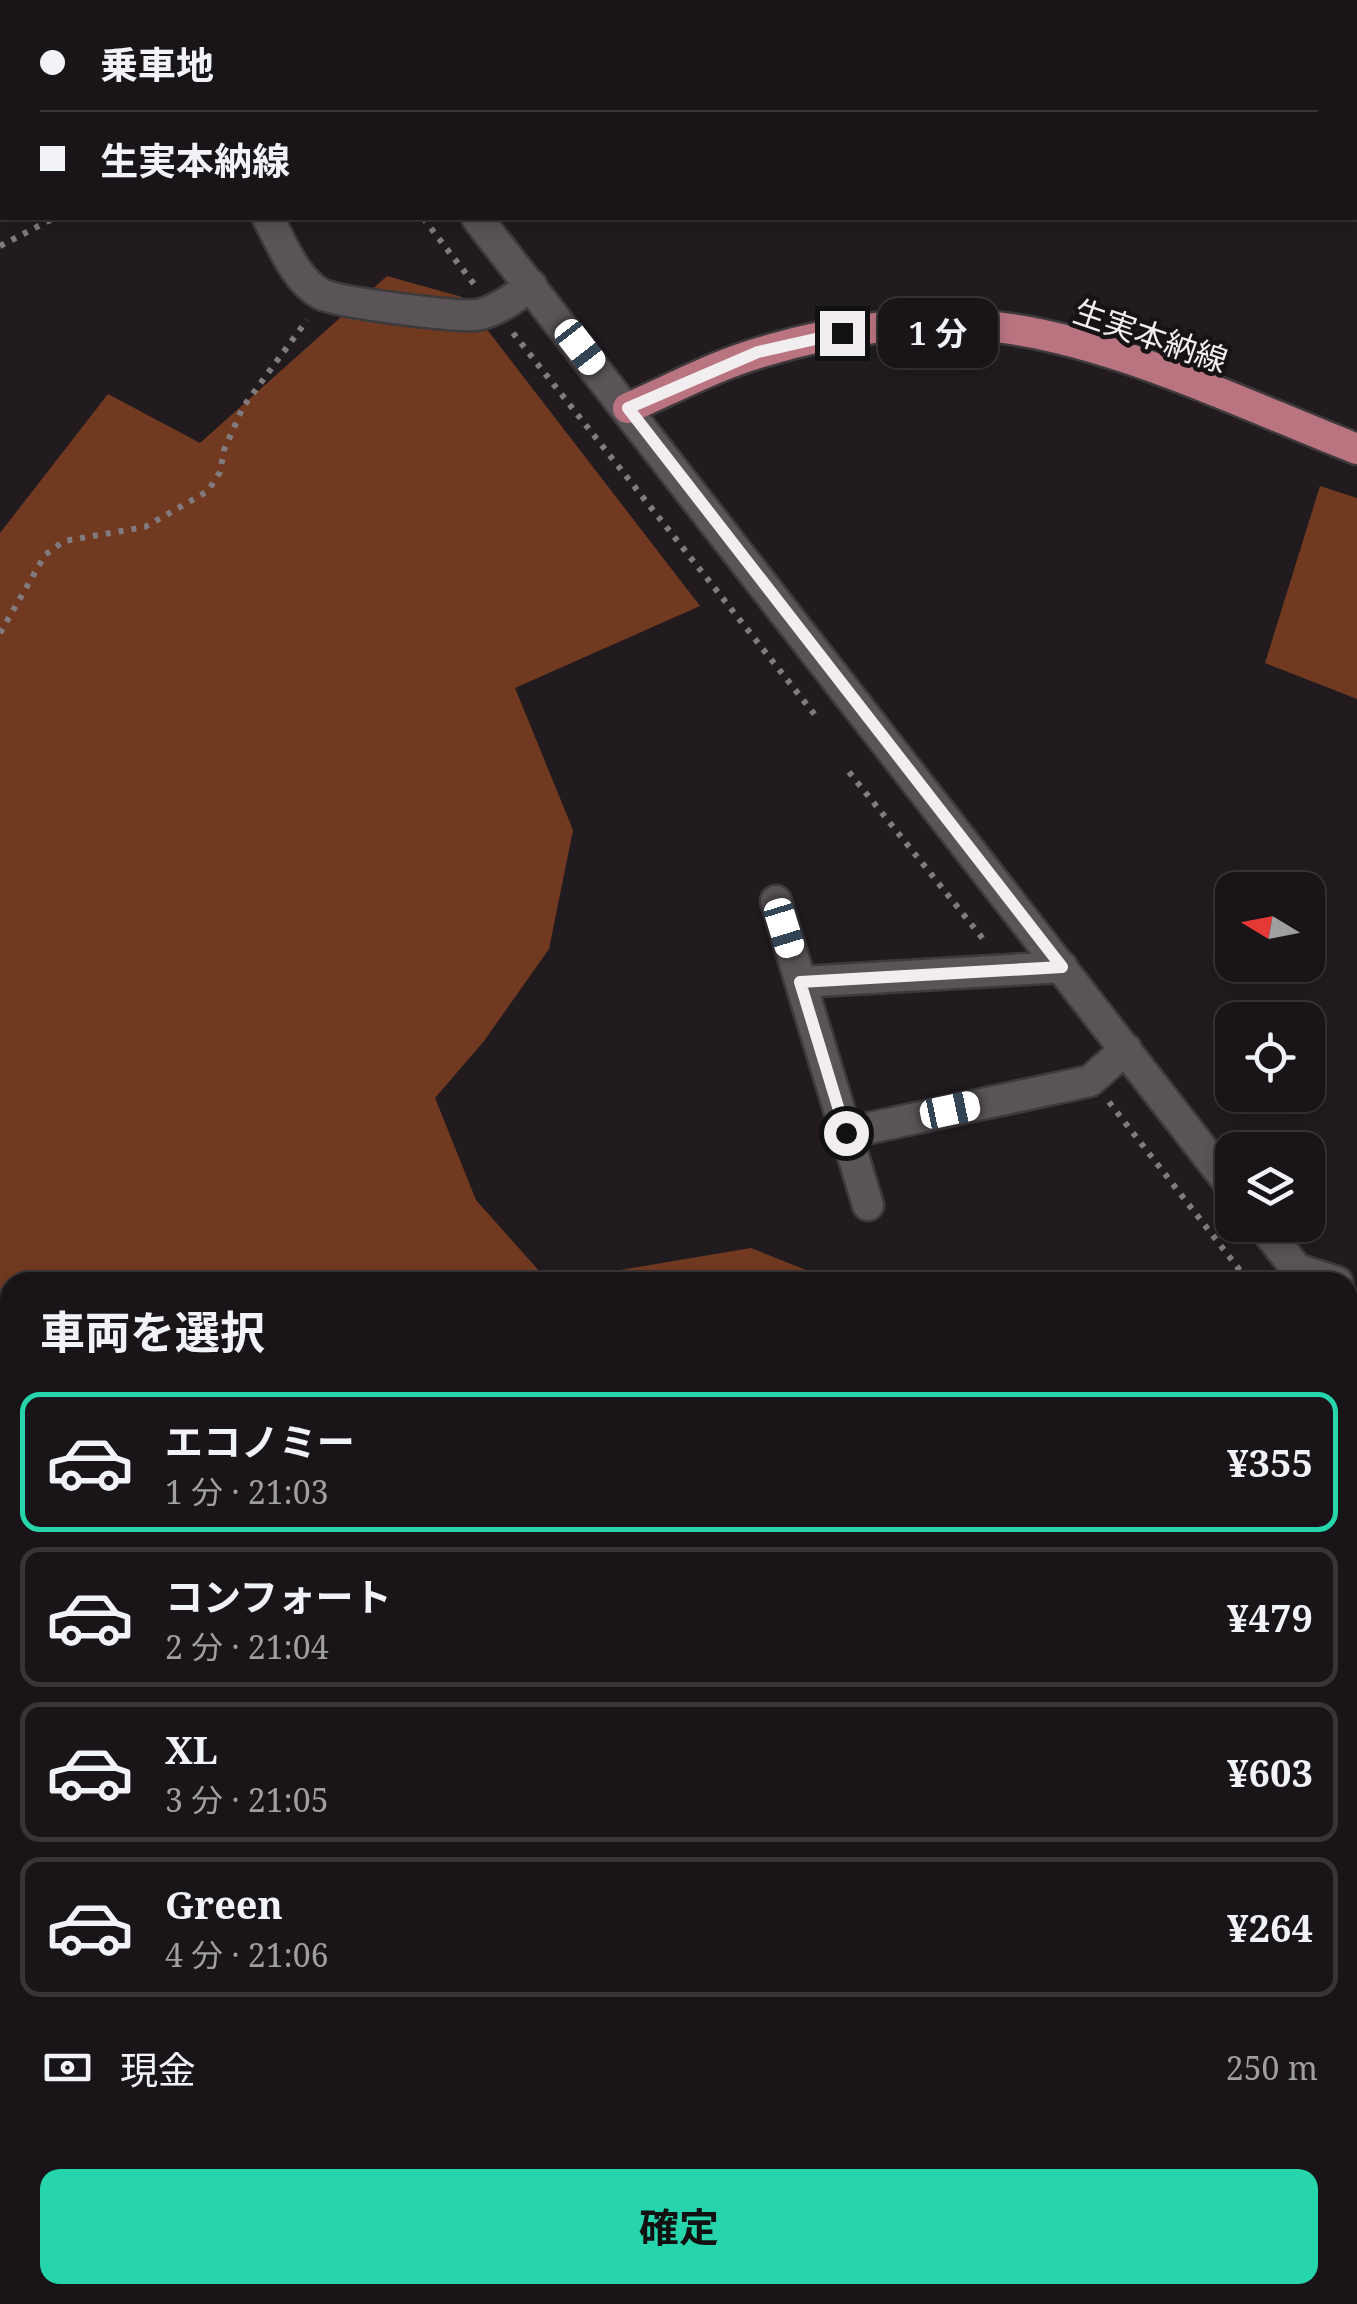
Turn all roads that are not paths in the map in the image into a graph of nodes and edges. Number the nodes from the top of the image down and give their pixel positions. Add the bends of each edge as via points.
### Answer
1 (269, 220) edge
2 (479, 220) edge
3 (531, 286) junction
4 (628, 408) junction
5 (1357, 449) edge
6 (776, 901) dead end
7 (1062, 967) junction
8 (800, 982) junction
9 (1126, 1049) junction
10 (846, 1133) junction
11 (1215, 1165) edge
12 (868, 1205) dead end
13 (1275, 1242) edge
14 (1298, 1272) edge

1 - 3 street via 318,293 346,302 477,314
2 - 3 street
3 - 4 street
4 - 5 main road, 生実本納線 via 758,352 816,337 929,325 1009,328 1103,350
4 - 7 street
6 - 8 street
7 - 8 street
7 - 9 street
8 - 10 street
9 - 10 street via 1090,1081
9 - 11 street
10 - 12 street
13 - 14 street

